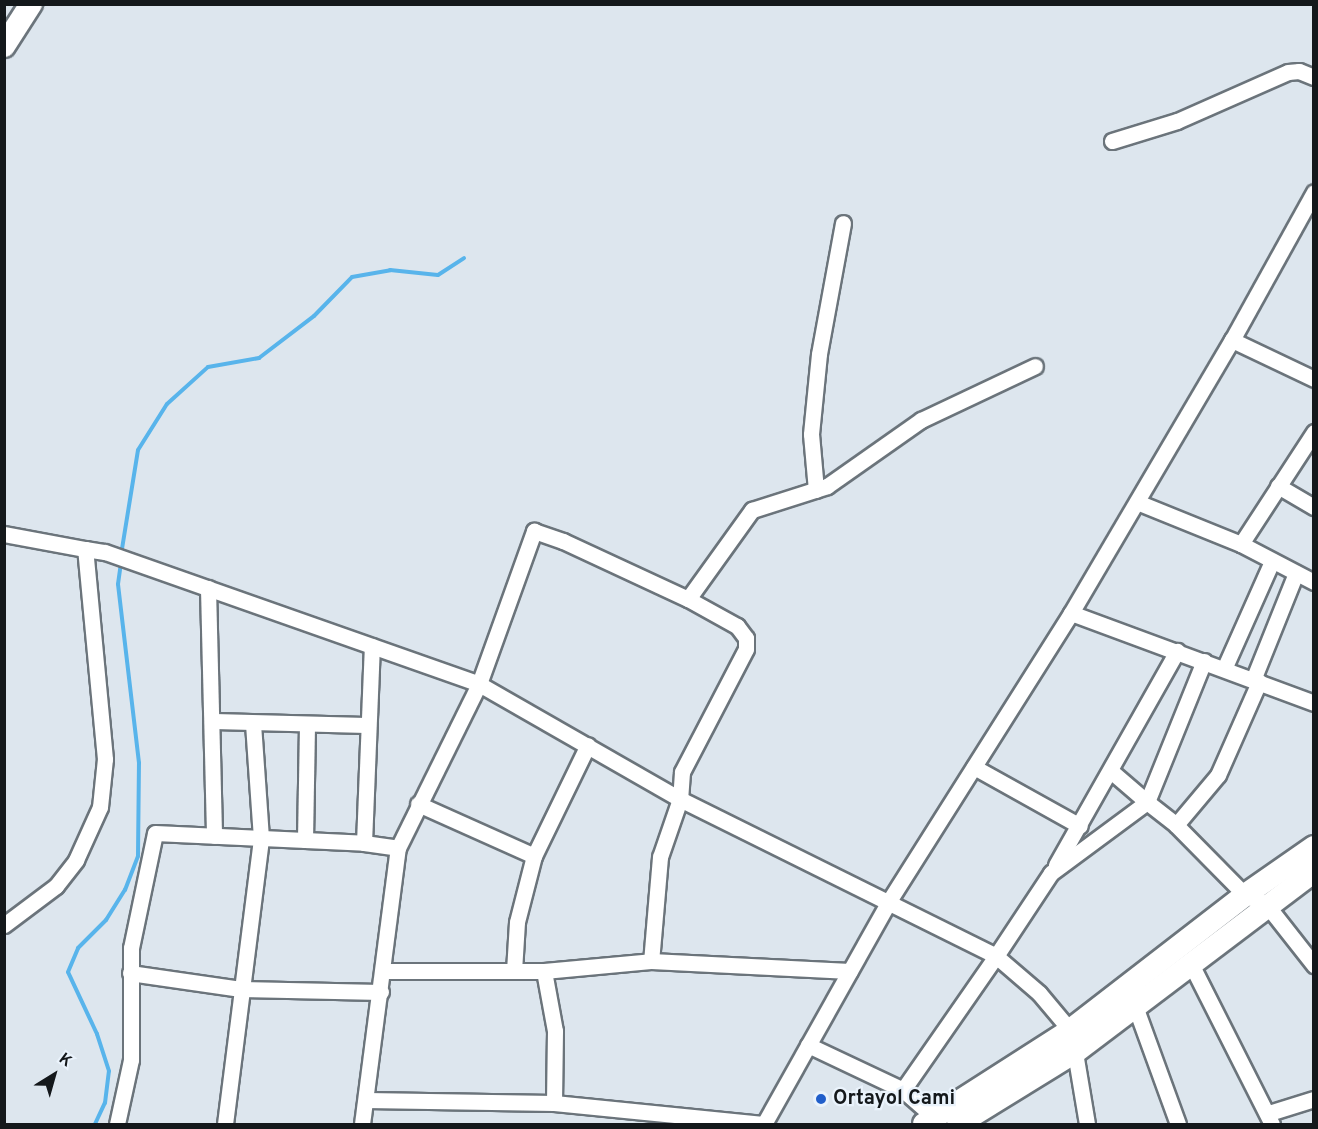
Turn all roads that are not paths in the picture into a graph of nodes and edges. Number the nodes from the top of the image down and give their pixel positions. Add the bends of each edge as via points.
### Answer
1 (31, 4) edge
2 (4, 46) edge
3 (1314, 77) edge
4 (1112, 141) dead end
5 (1314, 192) edge
6 (843, 223) dead end
7 (1232, 340) junction
8 (1035, 366) dead end
9 (1314, 379) edge
10 (1314, 432) edge
11 (1278, 486) junction
12 (816, 490) junction
13 (1137, 502) junction
14 (1314, 507) edge
15 (4, 534) edge
16 (1241, 544) junction
17 (85, 549) junction
18 (1272, 561) junction
19 (1296, 573) junction
20 (1314, 582) edge
21 (208, 588) junction
22 (688, 599) junction
23 (1071, 613) junction
24 (372, 646) junction
25 (1177, 651) junction
26 (1204, 661) junction
27 (1224, 669) junction
28 (1256, 681) junction
29 (479, 684) junction
30 (1314, 703) edge
31 (212, 721) junction
32 (253, 723) junction
33 (307, 724) junction
34 (368, 725) junction
35 (588, 745) junction
36 (974, 767) junction
37 (1112, 771) junction
38 (680, 799) junction
39 (1147, 802) junction
40 (418, 804) junction
41 (1080, 825) junction
42 (1176, 825) junction
43 (214, 836) junction
44 (261, 838) junction
45 (305, 840) junction
46 (364, 843) junction
47 (1314, 847) edge
48 (398, 848) junction
49 (534, 856) junction
50 (1314, 871) edge
51 (1051, 873) junction
52 (1255, 900) junction
53 (889, 901) junction
54 (4, 925) edge
55 (996, 956) junction
56 (651, 962) junction
57 (1190, 962) junction
58 (1314, 965) edge
59 (383, 970) junction
60 (850, 970) junction
61 (514, 971) junction
62 (544, 971) junction
63 (130, 973) junction
64 (241, 989) junction
65 (381, 992) junction
66 (1135, 1006) junction
67 (1072, 1042) junction
68 (808, 1045) junction
69 (903, 1090) junction
70 (1314, 1099) edge
71 (366, 1100) junction
72 (555, 1103) junction
73 (983, 1118) edge
74 (1271, 1119) edge
75 (683, 1121) edge
76 (930, 1121) edge
77 (117, 1125) edge
78 (225, 1125) edge
79 (362, 1125) edge
80 (764, 1125) edge
81 (958, 1125) edge
82 (1087, 1125) edge
83 (1178, 1125) edge

1 - 2 main road
3 - 4 street via 1299,71 1287,72 1177,121
5 - 7 street
6 - 12 street via 819,354 811,434
7 - 9 street
7 - 13 street
8 - 12 street via 921,420 857,469
10 - 11 street
11 - 14 street
11 - 16 street
12 - 22 street via 752,510
13 - 16 street
13 - 23 street
15 - 17 street
16 - 18 street
17 - 21 street via 123,556
17 - 54 street via 105,759 100,807 76,860 56,886
18 - 19 street
18 - 27 street
19 - 20 street
19 - 28 street
21 - 24 street
21 - 31 street
22 - 29 street via 534,531
22 - 38 street via 741,629 747,644 685,763
23 - 25 street
23 - 36 street
24 - 29 street
24 - 34 street
25 - 26 street
25 - 37 street
26 - 27 street
26 - 39 street
27 - 28 street
28 - 30 street
28 - 42 street via 1213,782
29 - 35 street
29 - 40 street
31 - 32 street
31 - 43 street
32 - 33 street
32 - 44 street
33 - 34 street
33 - 45 street
34 - 46 street
35 - 38 street
35 - 49 street
36 - 41 street
36 - 53 street
37 - 39 street
37 - 41 street
38 - 53 street
38 - 56 street via 660,857
39 - 42 street
39 - 51 street
40 - 48 street
40 - 49 street
41 - 51 street
42 - 52 street
43 - 44 street
43 - 63 street via 155,833 135,919
44 - 45 street
44 - 64 street
45 - 46 street
46 - 48 street
47 - 52 main road
48 - 59 street
49 - 61 street via 517,922
50 - 52 main road
51 - 55 street
52 - 57 main road
52 - 58 street
52 - 67 main road
53 - 55 street
53 - 60 street
55 - 67 street via 1056,1010
55 - 69 street
56 - 60 street
56 - 62 street
57 - 66 main road
57 - 74 street
59 - 61 street
59 - 65 street
60 - 68 street
61 - 62 street
62 - 72 street via 555,1031
63 - 64 street
63 - 77 street via 131,1060
64 - 65 street
64 - 78 street
65 - 71 street
66 - 67 main road
66 - 83 street
67 - 73 main road
67 - 76 main road
67 - 82 street
68 - 69 street
68 - 80 street
69 - 76 street
70 - 74 street
71 - 72 street
71 - 79 street
72 - 75 street
73 - 81 main road
75 - 80 street

